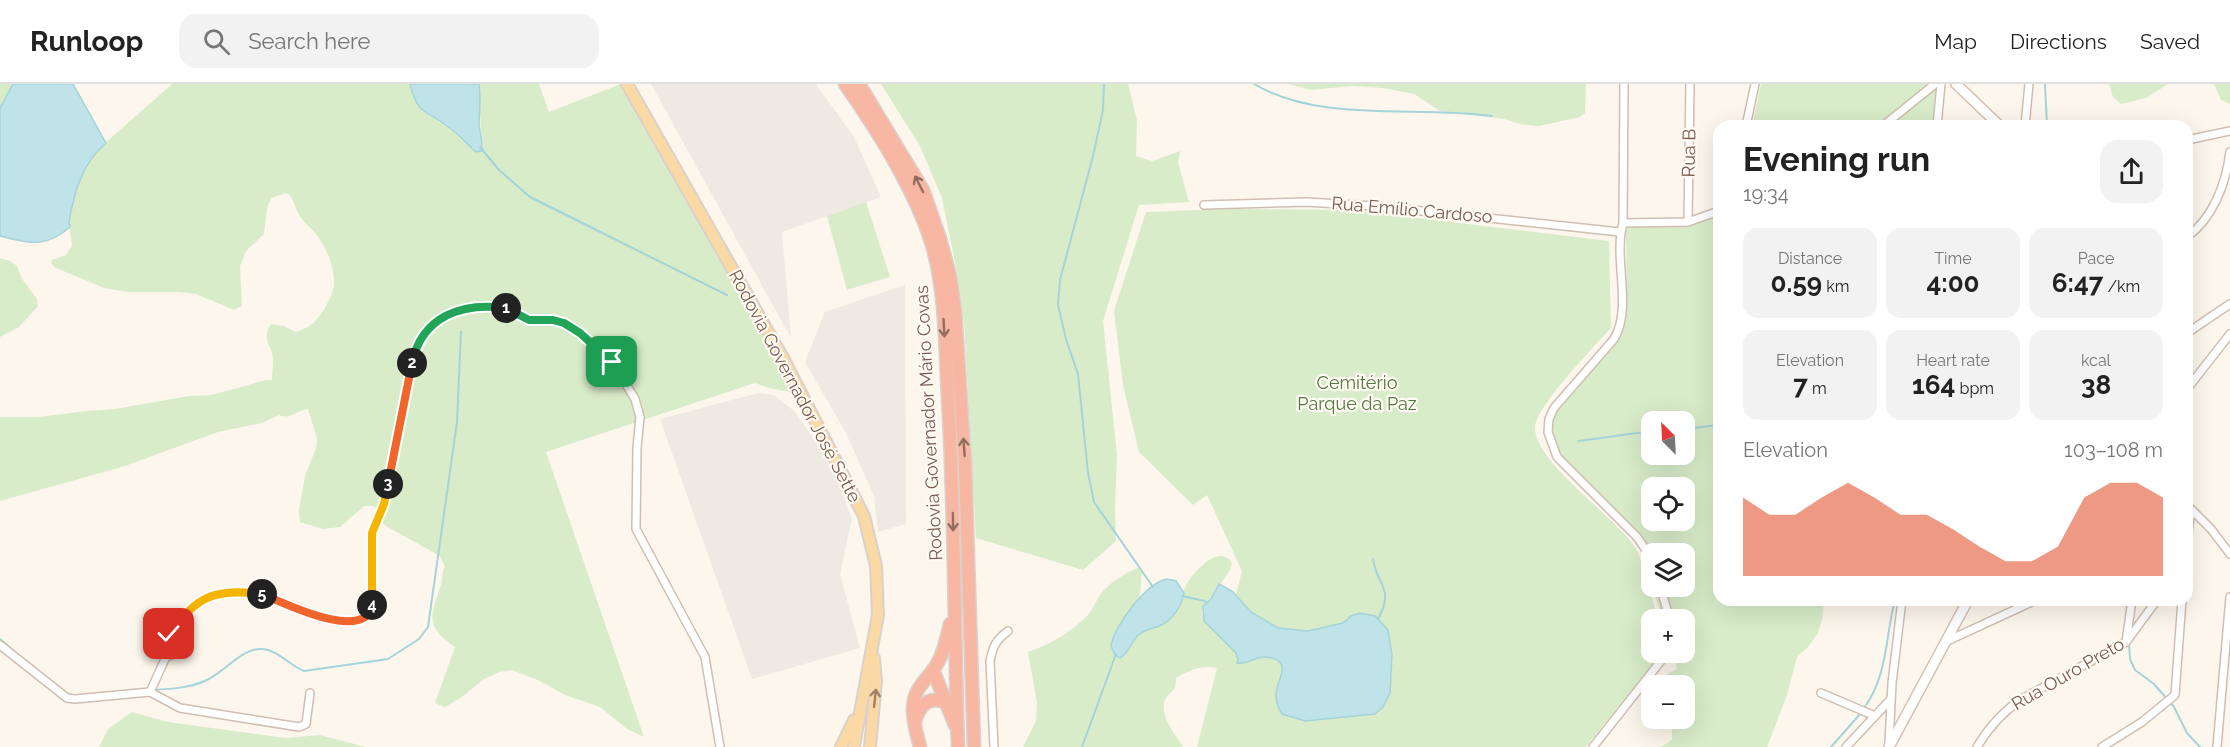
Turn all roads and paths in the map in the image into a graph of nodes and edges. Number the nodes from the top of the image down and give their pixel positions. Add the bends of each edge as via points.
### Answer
1 (627, 84) edge
2 (845, 84) edge
3 (860, 84) edge
4 (1624, 84) edge
5 (1690, 84) edge
6 (1755, 84) edge
7 (1935, 84) edge
8 (1941, 84) edge
9 (1956, 84) edge
10 (2029, 84) edge
11 (1747, 120) edge
12 (1890, 120) edge
13 (1938, 120) edge
14 (1994, 120) edge
15 (2026, 120) edge
16 (2230, 131) edge
17 (2193, 139) edge
18 (2230, 152) edge
19 (1204, 205) dead end
20 (1713, 214) edge
21 (1688, 222) junction
22 (1623, 223) junction
23 (1620, 232) junction
24 (2193, 232) edge
25 (2230, 304) edge
26 (2193, 329) edge
27 (2230, 334) edge
28 (2193, 381) edge
29 (2193, 511) edge
30 (1641, 543) edge
31 (2230, 554) edge
32 (2230, 597) edge
33 (955, 605) junction
34 (1901, 606) edge
35 (1965, 606) edge
36 (2023, 606) edge
37 (2131, 606) edge
38 (2153, 606) edge
39 (2182, 606) edge
40 (1008, 631) dead end
41 (1945, 642) junction
42 (2126, 642) junction
43 (0, 645) edge
44 (872, 648) junction
45 (955, 656) junction
46 (1659, 663) edge
47 (936, 666) junction
48 (150, 693) junction
49 (310, 693) dead end
50 (1821, 693) dead end
51 (1891, 699) junction
52 (945, 702) junction
53 (1875, 716) junction
54 (914, 722) junction
55 (958, 732) junction
56 (1889, 746) edge
57 (720, 747) edge
58 (849, 747) edge
59 (870, 747) edge
60 (920, 747) edge
61 (958, 747) edge
62 (969, 747) edge
63 (974, 747) edge
64 (994, 747) edge
65 (1593, 747) edge
66 (1846, 747) edge
67 (1977, 747) edge
68 (2102, 747) edge
69 (2217, 747) edge

1 - 44 main road, Rodovia Governador José Sette via 783,358 858,502 876,566 878,615
2 -> 33 highway, Rodovia Governador Mário Covas via 883,143 918,210 942,285
63 -> 3 highway, Rodovia Governador Mário Covas via 965,465 950,276 922,190
4 - 22 street
5 - 21 street, Rua B
6 - 11 street
7 - 12 street
8 - 13 street
9 - 14 street
10 - 15 street
16 - 17 street
18 - 24 street via 2212,210
19 - 23 street, Rua Emílio Cardoso via 1306,202 1375,206
20 - 21 street
21 - 22 street
22 - 23 street
23 - 30 street via 1620,329 1554,408 1548,432 1557,457
25 - 26 street
27 - 28 street
29 - 31 street
32 - 69 street
33 - 45 highway, Rodovia Governador Mário Covas
33 - 47 highway
34 - 51 street
35 - 41 street
36 - 41 street
37 - 42 street
38 - 42 street, Rua Ouro Preto
39 - 68 street via 2175,695
40 - 64 street via 997,639 990,661
41 - 56 street
42 - 67 street, Rua Ouro Preto via 2008,709
43 - 48 street via 67,698
44 - 58 main road, Rodovia Governador José Sette
59 -> 44 main road via 876,677
45 - 47 highway
45 - 55 highway, Rodovia Governador Mário Covas
45 - 62 highway via 965,664
46 - 65 street
47 - 52 highway
47 - 54 highway via 915,696
48 - 49 street via 180,708 299,727 306,724
48 - 57 street via 166,657 174,654 168,644 169,634 202,599 223,592 262,594 343,622 354,621 371,611 372,533 384,504 414,354 426,330 441,318 465,308 488,306 510,309 529,320 564,323 580,333 612,362 635,399 640,417 636,530 705,657
50 - 53 street
51 - 53 street
51 - 56 street
52 - 54 highway via 924,703
52 - 55 highway
53 - 66 street
54 - 60 highway
55 - 61 highway, Rodovia Governador Mário Covas

